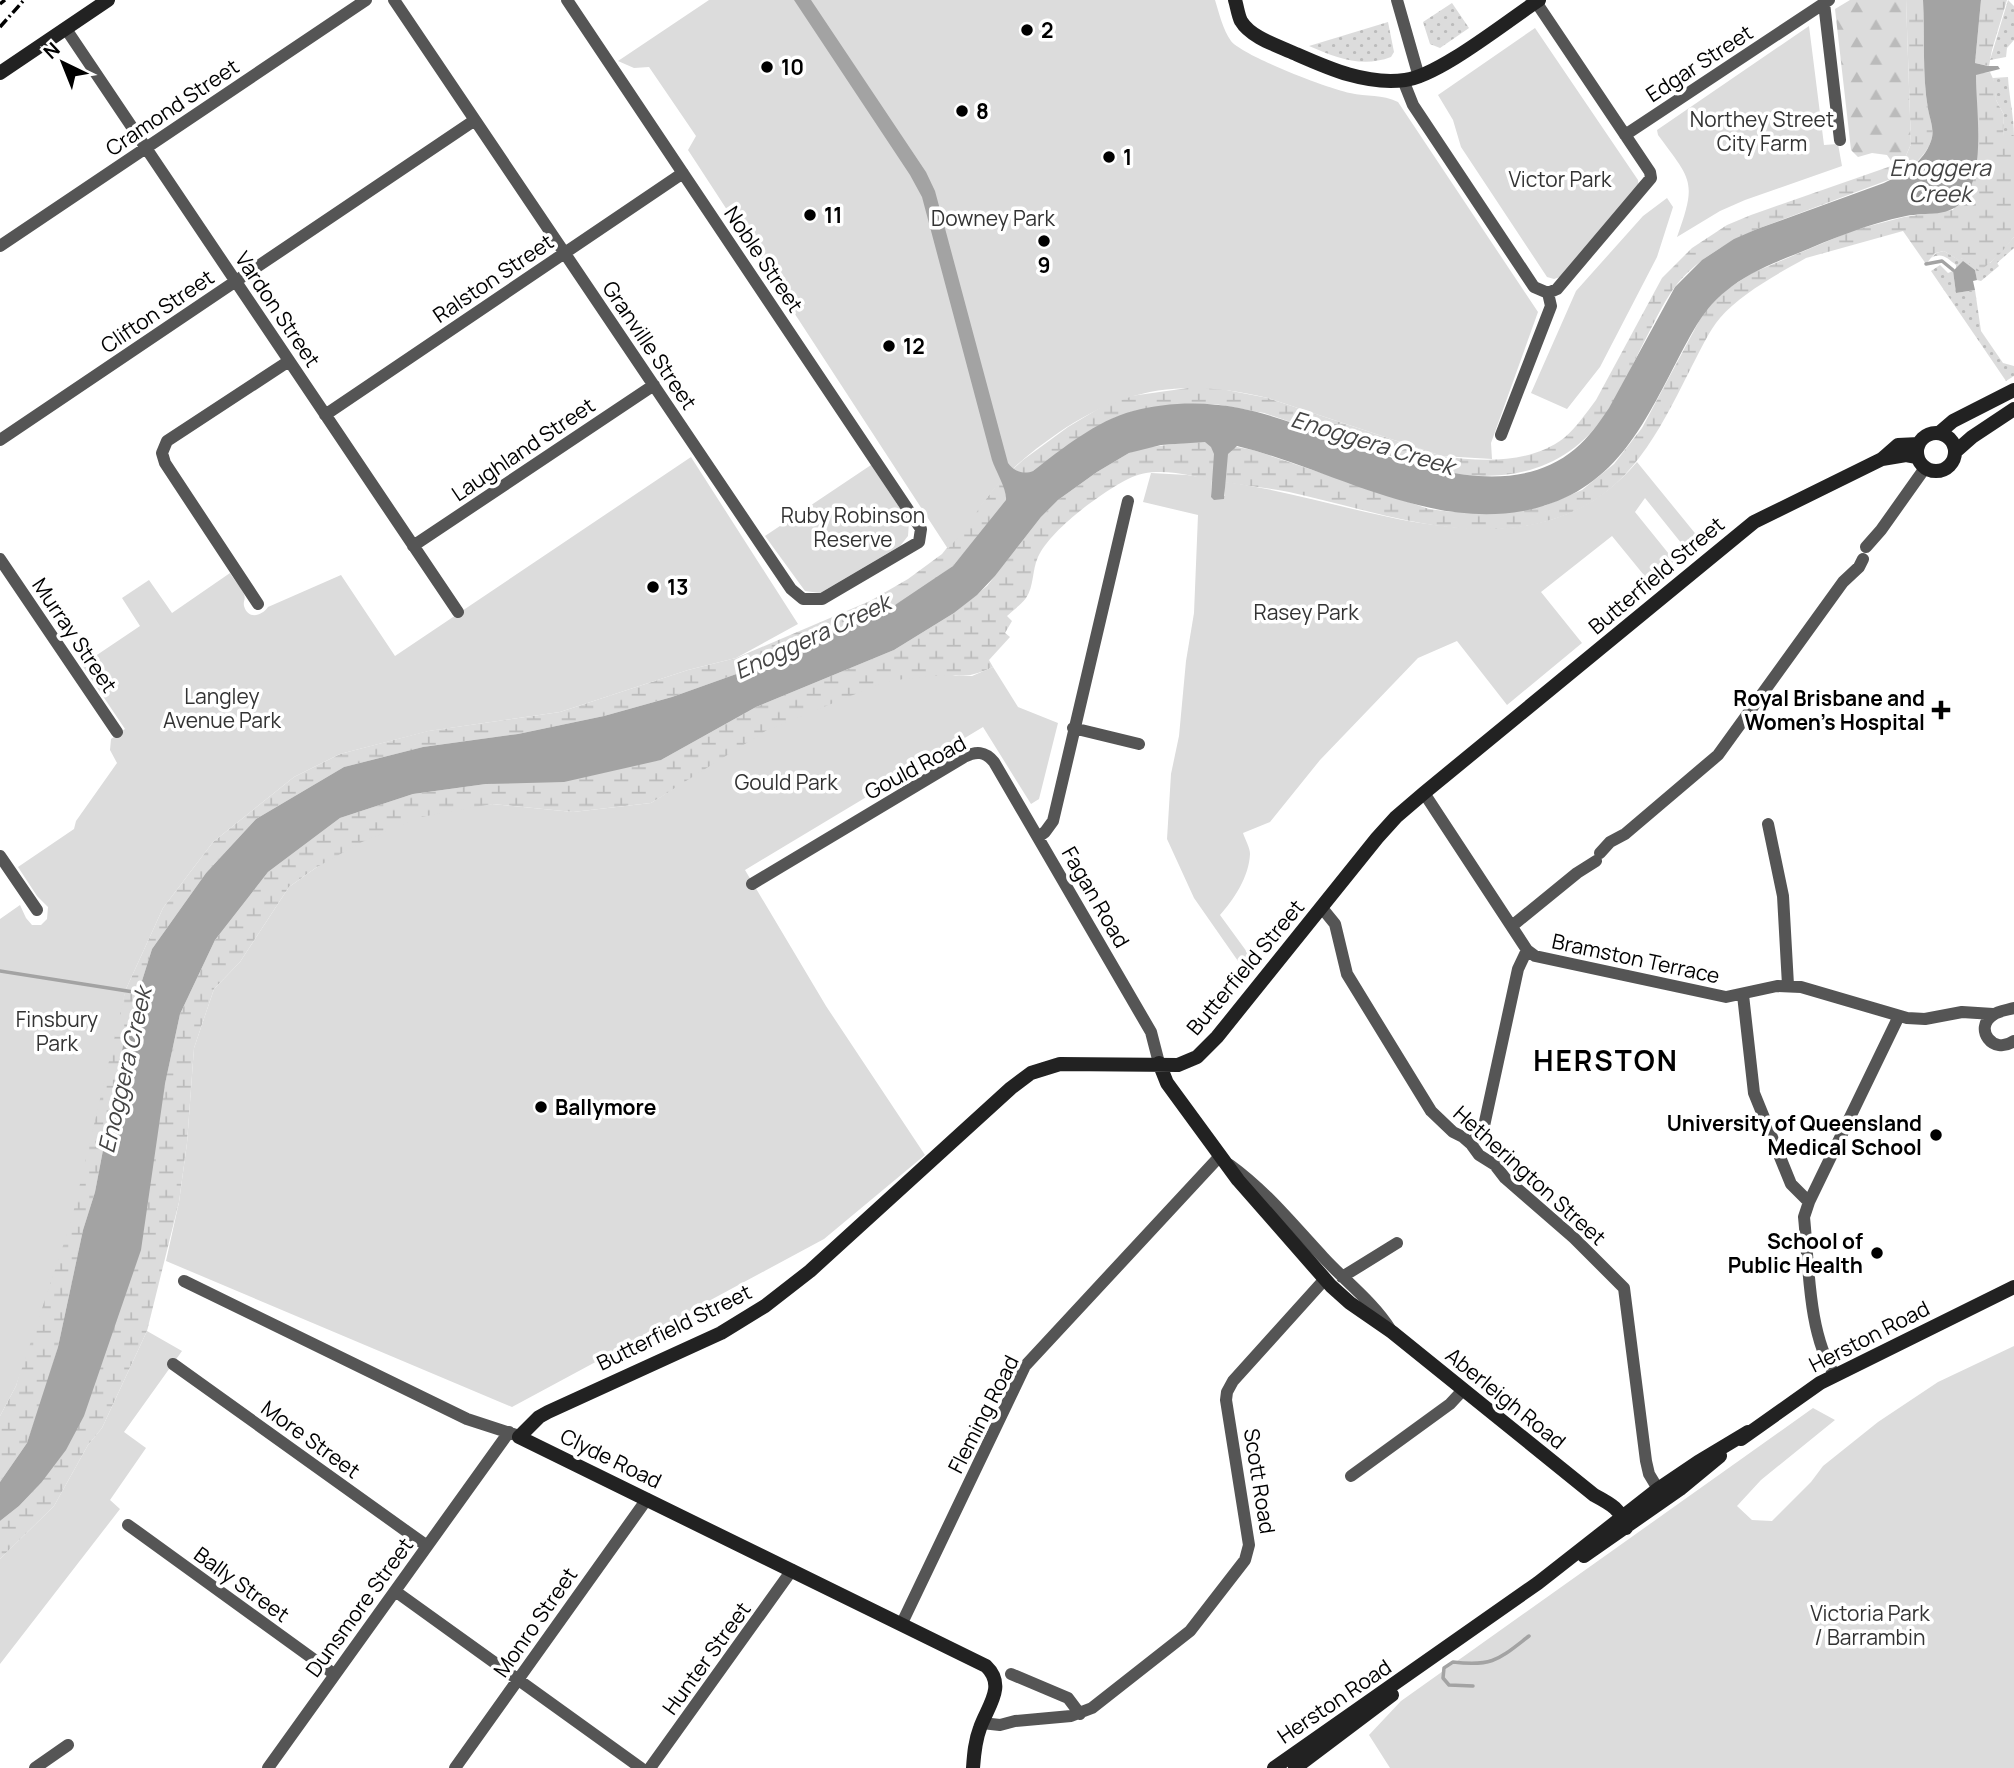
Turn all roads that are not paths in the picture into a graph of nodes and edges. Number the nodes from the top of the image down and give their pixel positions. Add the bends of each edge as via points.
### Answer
1 (108, 0) edge
2 (366, 0) edge
3 (394, 0) edge
4 (567, 0) edge
5 (1235, 0) edge
6 (1397, 0) edge
7 (1537, 1) edge
8 (1827, 2) edge
9 (66, 29) junction
10 (0, 73) edge
11 (1419, 77) junction
12 (1403, 80) junction
13 (475, 120) junction
14 (1625, 135) junction
15 (1840, 140) dead end
16 (146, 148) junction
17 (683, 173) junction
18 (0, 246) edge
19 (564, 253) junction
20 (236, 281) junction
21 (1548, 293) junction
22 (289, 361) junction
23 (653, 385) junction
24 (2014, 390) edge
25 (2014, 409) edge
26 (325, 415) junction
27 (1939, 433) junction
28 (1501, 435) dead end
29 (0, 440) edge
30 (1955, 452) junction
31 (1920, 456) junction
32 (1128, 500) dead end
33 (919, 542) joint
34 (413, 546) junction
35 (0, 559) edge
36 (258, 604) dead end
37 (458, 612) dead end
38 (1073, 728) junction
39 (117, 732) dead end
40 (1139, 744) dead end
41 (988, 755) joint
42 (1424, 793) junction
43 (1768, 824) dead end
44 (1038, 837) junction
45 (0, 856) edge
46 (752, 884) dead end
47 (1322, 908) junction
48 (37, 910) dead end
49 (1512, 926) junction
50 (1527, 950) junction
51 (1788, 985) junction
52 (1743, 995) junction
53 (1962, 1012) junction
54 (2006, 1013) edge
55 (1899, 1016) junction
56 (1985, 1029) junction
57 (2013, 1043) edge
58 (1159, 1063) junction
59 (1471, 1144) junction
60 (1222, 1158) junction
61 (1809, 1202) junction
62 (1397, 1243) dead end
63 (1342, 1277) junction
64 (1325, 1279) junction
65 (184, 1281) dead end
66 (2014, 1287) edge
67 (1392, 1332) junction
68 (173, 1364) dead end
69 (1835, 1375) junction
70 (1463, 1390) junction
71 (495, 1427) junction
72 (1748, 1433) junction
73 (514, 1435) junction
74 (482, 1469) junction
75 (1351, 1476) dead end
76 (1658, 1489) junction
77 (646, 1499) junction
78 (1621, 1522) junction
79 (128, 1525) dead end
80 (427, 1546) junction
81 (792, 1570) junction
82 (395, 1591) junction
83 (902, 1623) junction
84 (334, 1674) junction
85 (1011, 1674) dead end
86 (518, 1679) junction
87 (992, 1702) junction
88 (1080, 1714) junction
89 (1015, 1721) junction
90 (982, 1723) junction
91 (68, 1745) dead end
92 (1284, 1766) edge
93 (35, 1768) edge
94 (268, 1768) edge
95 (455, 1768) edge
96 (641, 1768) edge
97 (650, 1768) edge
98 (973, 1768) edge

1 - 9 street
2 - 16 street, Cramond Street
3 - 13 street, Granville Street
4 - 17 street, Noble Street
5 - 12 street via 1242,22 1256,35 1338,73
6 - 11 street
7 - 11 street
7 - 14 street
8 - 14 street, Edgar Street
8 - 15 street
9 - 10 street
9 - 16 street, Vardon Street
11 - 12 street
12 - 21 street via 1413,105 1534,287
13 - 19 street, Granville Street
13 - 20 street, Clifton Street
14 - 21 street via 1651,178 1561,285
16 - 18 street, Cramond Street
16 - 20 street, Vardon Street
17 - 19 street, Ralston Street
17 - 33 street, Noble Street via 916,521 921,529
19 - 23 street, Granville Street
19 - 26 street, Ralston Street
20 - 22 street, Vardon Street
20 - 29 street, Clifton Street
21 - 28 street via 1550,306
22 - 26 street, Vardon Street
22 - 36 street via 167,441 162,453
23 - 33 street, Granville Street via 791,589 803,599 834,593
23 - 34 street, Laughland Street
24 - 27 street
25 - 30 street
26 - 34 street, Vardon Street
27 - 30 street via 1950,440
27 - 31 street via 1927,435
30 - 31 street via 1952,462 1934,471
31 - 42 street, Butterfield Street via 1898,445 1882,459 1754,522
31 - 49 street via 1858,568 1843,582 1713,761
32 - 38 street
34 - 37 street, Vardon Street
35 - 39 street, Murray Street
38 - 40 street
38 - 44 street via 1053,821
41 - 44 street, Fagan Road
41 - 46 street, Gould Road via 976,752 964,757
42 - 47 street, Butterfield Street via 1388,825
42 - 49 street, Bramston Terrace
43 - 51 street via 1783,897
44 - 58 street, Fagan Road via 1152,1032
45 - 48 street
47 - 58 street, Butterfield Street via 1201,1054 1178,1065
47 - 59 street, Hetherington Street via 1335,923 1347,974 1407,1075 1430,1111
49 - 50 street, Bramston Terrace
50 - 52 street, Bramston Terrace via 1540,958 1719,996
50 - 59 street via 1518,969 1484,1126
51 - 52 street, Bramston Terrace
51 - 55 street, Bramston Terrace
52 - 61 street via 1754,1093 1791,1184
53 - 54 street, Bramston Terrace
53 - 55 street, Bramston Terrace via 1925,1019
53 - 56 street
54 - 56 street
55 - 61 street
56 - 57 street via 1994,1044
58 - 60 street, Aberleigh Road via 1167,1083
58 - 73 street, Butterfield Street via 1060,1064 1031,1073 765,1307 721,1333 548,1412
59 - 76 street, Hetherington Street via 1624,1287 1646,1461
60 - 63 street, Aberleigh Road via 1255,1183
60 - 64 street, Aberleigh Road
60 - 83 street, Fleming Road via 1025,1366
61 - 69 street via 1804,1217 1818,1338
62 - 63 street
63 - 67 street, Aberleigh Road via 1377,1310
64 - 67 street, Aberleigh Road
64 - 88 street, Scott Road via 1227,1392 1249,1545 1245,1560 1190,1631
65 - 71 street, Clyde Road via 458,1415
66 - 69 street, Herston Road
67 - 70 street, Aberleigh Road
68 - 80 street, More Street
69 - 72 street, Herston Road
70 - 75 street
70 - 78 street, Aberleigh Road via 1611,1504
71 - 73 street, Clyde Road
71 - 74 street, Dunsmore Street
72 - 76 street, Herston Road
72 - 78 street, Herston Road via 1697,1476
73 - 74 street, Dunsmore Street
73 - 77 street, Clyde Road
74 - 80 street, Dunsmore Street
76 - 78 street, Herston Road
77 - 81 street, Clyde Road
77 - 86 street, Monro Street
78 - 92 street, Herston Road
79 - 84 street, Bally Street
80 - 82 street, Dunsmore Street
81 - 83 street, Clyde Road
81 - 97 street, Hunter Street
82 - 84 street, Dunsmore Street
82 - 86 street
83 - 87 street, Clyde Road via 986,1666 995,1681
84 - 94 street, Dunsmore Street
85 - 88 street via 1068,1698
86 - 95 street, Monro Street
86 - 96 street
87 - 89 street via 1003,1718
87 - 90 street
88 - 89 street, Scott Road
89 - 90 street, Scott Road via 998,1726
90 - 98 street
91 - 93 street

